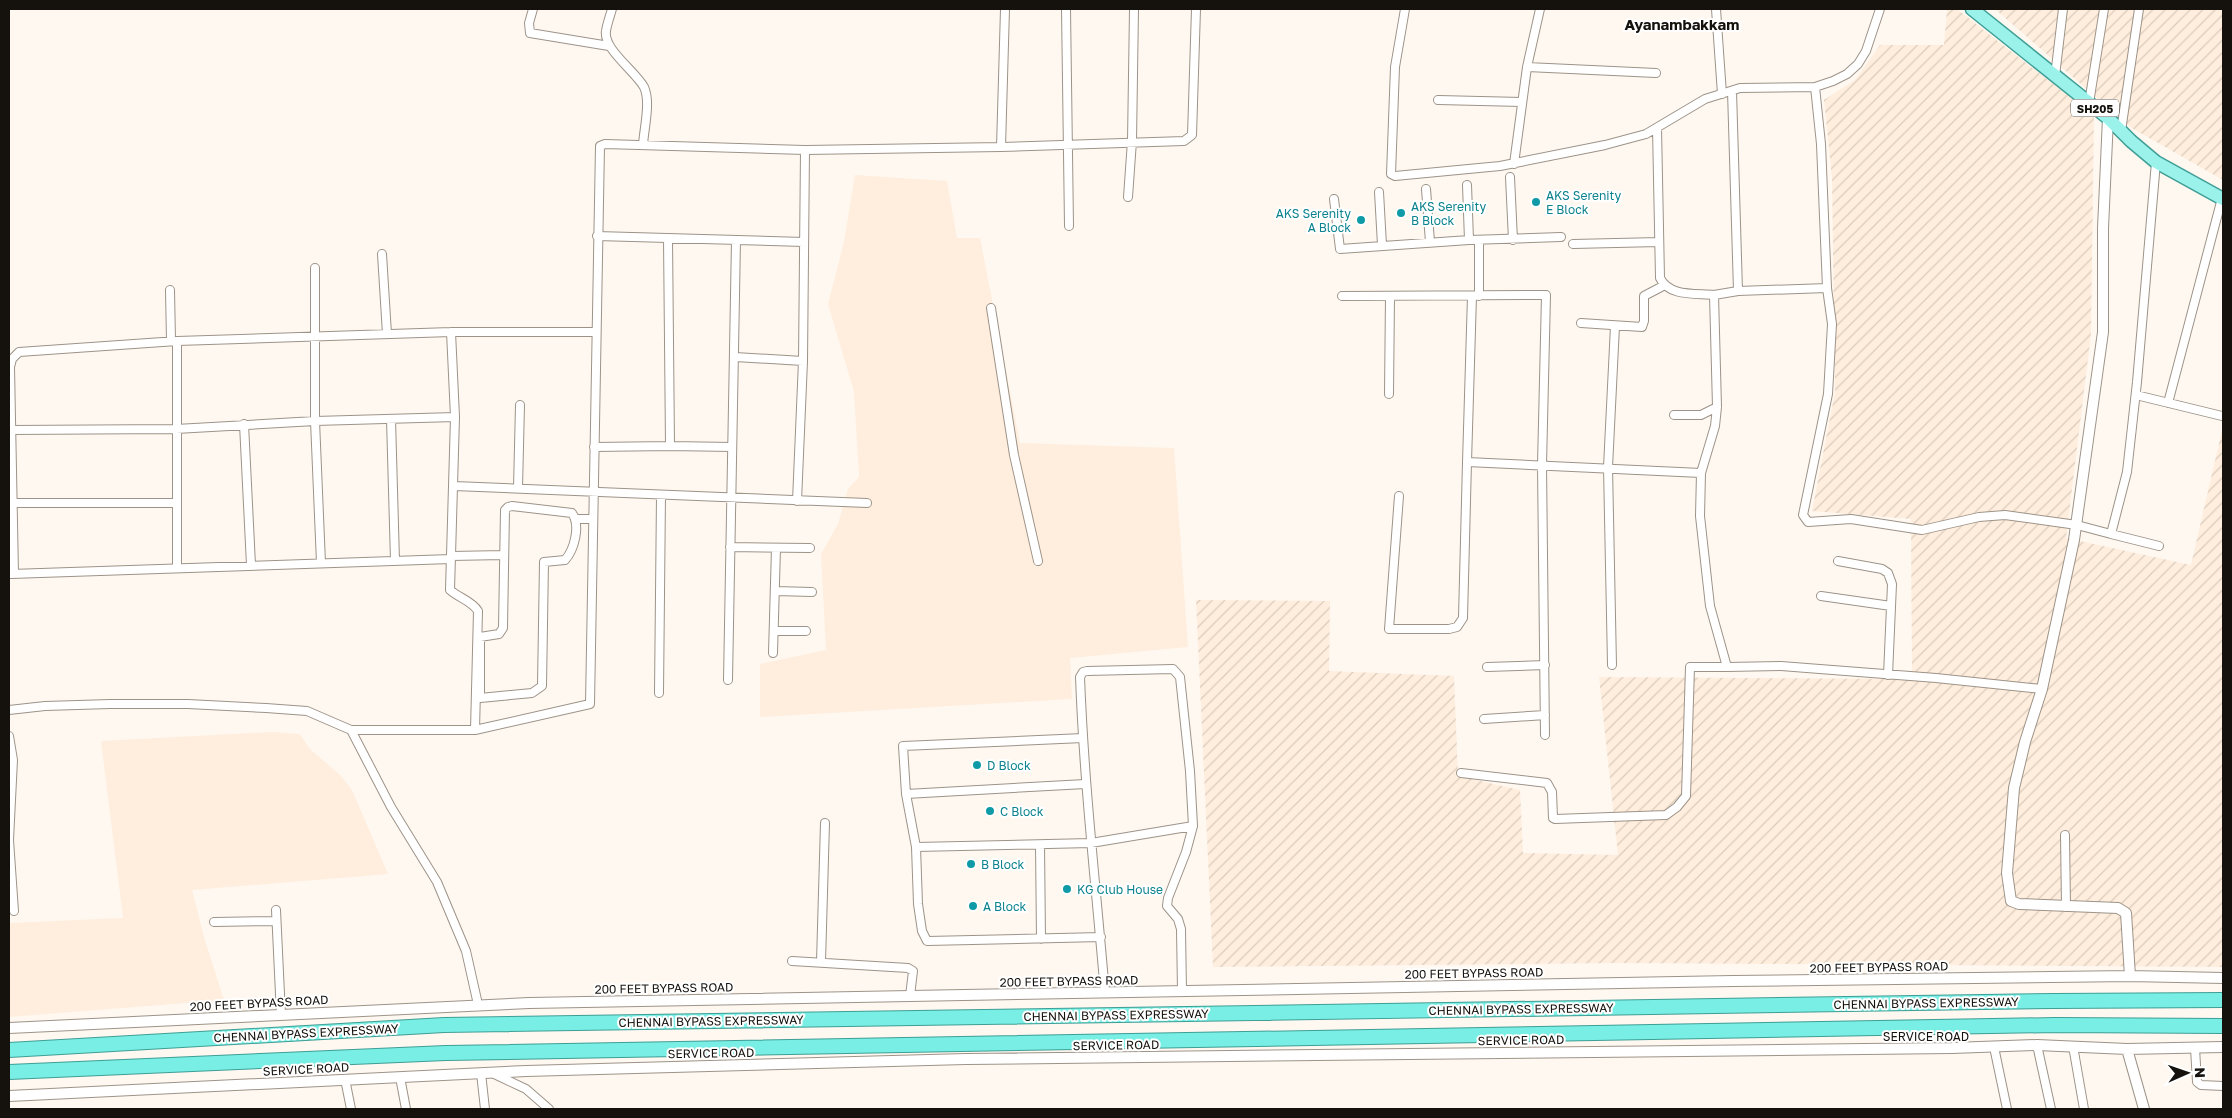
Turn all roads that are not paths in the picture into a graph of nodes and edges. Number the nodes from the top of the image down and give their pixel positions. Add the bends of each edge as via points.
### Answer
1 (533, 9) edge
2 (612, 9) edge
3 (1005, 9) edge
4 (1066, 9) edge
5 (1134, 9) edge
6 (1196, 9) edge
7 (1405, 9) edge
8 (1540, 9) edge
9 (1716, 9) edge
10 (1880, 9) edge
11 (1972, 9) edge
12 (2063, 9) edge
13 (2104, 9) edge
14 (2139, 9) edge
15 (609, 46) junction
16 (1527, 67) junction
17 (1656, 73) dead end
18 (2056, 76) junction
19 (1814, 87) junction
20 (1732, 91) junction
21 (1722, 94) junction
22 (1438, 100) dead end
23 (1522, 102) junction
24 (2089, 103) junction
25 (2108, 118) junction
26 (1658, 128) junction
27 (2121, 131) junction
28 (1132, 141) junction
29 (643, 145) junction
30 (1068, 145) junction
31 (1000, 147) junction
32 (805, 150) junction
33 (2156, 162) junction
34 (1514, 164) junction
35 (1510, 177) dead end
36 (1467, 185) dead end
37 (1426, 189) dead end
38 (1379, 192) dead end
39 (1128, 197) dead end
40 (2223, 199) edge
41 (1334, 200) dead end
42 (1069, 226) dead end
43 (597, 236) junction
44 (668, 238) junction
45 (1561, 238) dead end
46 (736, 240) junction
47 (1469, 240) junction
48 (1479, 240) junction
49 (1513, 240) junction
50 (804, 242) junction
51 (1430, 242) junction
52 (1660, 242) junction
53 (1573, 244) dead end
54 (1382, 245) junction
55 (382, 254) dead end
56 (315, 268) dead end
57 (1664, 286) junction
58 (1828, 288) junction
59 (170, 290) dead end
60 (1738, 290) junction
61 (1714, 295) junction
62 (1342, 296) dead end
63 (1390, 296) junction
64 (1476, 296) junction
65 (991, 308) dead end
66 (1581, 323) dead end
67 (1614, 326) junction
68 (451, 332) junction
69 (596, 332) junction
70 (387, 334) junction
71 (314, 336) junction
72 (174, 341) junction
73 (735, 357) junction
74 (803, 361) junction
75 (1389, 394) dead end
76 (2136, 395) junction
77 (2168, 403) junction
78 (520, 405) dead end
79 (1717, 407) junction
80 (1674, 416) dead end
81 (2222, 416) dead end
82 (455, 417) junction
83 (391, 419) junction
84 (316, 421) junction
85 (244, 424) junction
86 (176, 429) junction
87 (9, 430) edge
88 (670, 446) junction
89 (594, 447) junction
90 (732, 447) junction
91 (1467, 462) junction
92 (1542, 466) junction
93 (1608, 467) junction
94 (1701, 473) junction
95 (454, 486) junction
96 (518, 488) junction
97 (593, 491) junction
98 (661, 495) junction
99 (1399, 496) dead end
100 (732, 498) junction
101 (798, 501) junction
102 (12, 503) junction
103 (177, 503) junction
104 (867, 503) dead end
105 (575, 519) junction
106 (593, 519) junction
107 (2077, 525) junction
108 (2111, 534) junction
109 (2158, 546) dead end
110 (730, 547) junction
111 (776, 548) junction
112 (810, 548) dead end
113 (504, 556) junction
114 (451, 557) junction
115 (396, 561) junction
116 (1038, 561) dead end
117 (1838, 561) dead end
118 (322, 563) junction
119 (251, 565) junction
120 (178, 567) junction
121 (11, 574) edge
122 (775, 591) junction
123 (812, 592) dead end
124 (1821, 596) dead end
125 (1891, 606) junction
126 (774, 631) junction
127 (806, 631) dead end
128 (773, 653) dead end
129 (1544, 665) junction
130 (1612, 665) dead end
131 (1487, 667) dead end
132 (1727, 667) junction
133 (1888, 675) junction
134 (728, 680) dead end
135 (2042, 689) junction
136 (659, 693) dead end
137 (9, 710) edge
138 (1545, 715) junction
139 (1484, 719) dead end
140 (350, 730) junction
141 (474, 730) junction
142 (1545, 735) dead end
143 (9, 736) edge
144 (1083, 738) junction
145 (1461, 772) dead end
146 (1085, 784) junction
147 (906, 794) junction
148 (825, 823) dead end
149 (1193, 826) junction
150 (9, 830) edge
151 (2065, 836) dead end
152 (1091, 843) junction
153 (1040, 845) junction
154 (916, 847) junction
155 (2066, 907) junction
156 (276, 910) dead end
157 (14, 911) dead end
158 (276, 920) junction
159 (214, 922) dead end
160 (1101, 937) junction
161 (1041, 939) junction
162 (792, 961) dead end
163 (822, 962) junction
164 (2130, 976) junction
165 (2223, 978) edge
166 (1182, 991) junction
167 (1105, 993) junction
168 (910, 996) junction
169 (2223, 1000) edge
170 (476, 1005) junction
171 (281, 1014) junction
172 (2223, 1026) edge
173 (9, 1028) edge
174 (2073, 1046) junction
175 (2223, 1047) edge
176 (2195, 1048) junction
177 (2127, 1049) junction
178 (9, 1050) edge
179 (2038, 1050) junction
180 (1994, 1052) junction
181 (9, 1072) edge
182 (485, 1072) junction
183 (400, 1077) junction
184 (345, 1080) junction
185 (2223, 1086) edge
186 (9, 1096) edge
187 (351, 1109) edge
188 (406, 1109) edge
189 (485, 1109) edge
190 (549, 1109) edge
191 (2007, 1109) edge
192 (2051, 1109) edge
193 (2084, 1109) edge
194 (2144, 1109) edge

1 - 15 street via 530,33
2 - 15 street via 605,33
3 - 31 street
4 - 30 street
5 - 28 street
6 - 28 street via 1192,135 1184,141
7 - 34 street via 1395,67 1391,174
8 - 16 street
9 - 21 street
10 - 19 street via 1866,51 1858,64 1847,74
11 - 18 main road, SH205
12 - 18 street
13 - 24 street
14 - 27 street
15 - 29 street via 644,89
16 - 17 street
16 - 23 street
18 - 24 main road, SH205
19 - 20 street via 1740,88
19 - 58 street via 1821,144
20 - 21 street
20 - 60 street
21 - 26 street via 1705,99
22 - 23 street
23 - 34 street
24 - 25 main road, SH205
25 - 27 main road, SH205
25 - 107 street via 2102,228 2103,332
26 - 34 street via 1605,145
26 - 52 street
27 - 33 main road, SH205
28 - 30 street
28 - 39 street
29 - 32 street
29 - 43 street via 600,146
30 - 31 street
30 - 42 street
31 - 32 street
32 - 50 street
33 - 40 main road, SH205
33 - 76 street
35 - 49 street
36 - 47 street
37 - 51 street
38 - 54 street
40 - 77 street
41 - 54 street via 1340,249
43 - 44 street
43 - 69 street
44 - 46 street
44 - 88 street
45 - 49 street
46 - 50 street
46 - 73 street
47 - 48 street
47 - 51 street
48 - 49 street
48 - 64 street
50 - 74 street
51 - 54 street
52 - 53 street
52 - 57 street via 1660,278
55 - 70 street
56 - 71 street
57 - 61 street via 1673,292
57 - 67 street via 1644,296 1642,327
58 - 60 street
58 - 107 street via 1831,360 1828,394 1803,515 1808,522 1851,519 1922,530 1979,517 2005,515
59 - 72 street
60 - 61 street
61 - 79 street
62 - 63 street
63 - 64 street
63 - 75 street
64 - 91 street
64 - 92 street via 1546,295
65 - 116 street via 1014,456
66 - 67 street
67 - 93 street
68 - 69 street
68 - 70 street
68 - 82 street
69 - 89 street
70 - 71 street
71 - 72 street
71 - 84 street
72 - 86 street
72 - 87 street via 19,352 10,367
73 - 74 street
73 - 90 street
74 - 101 street
76 - 77 street
76 - 108 street via 2127,472
77 - 81 street
78 - 96 street
79 - 80 street via 1702,415
79 - 94 street via 1715,426
82 - 83 street
82 - 95 street
83 - 84 street
83 - 115 street
84 - 85 street
84 - 118 street
85 - 86 street
85 - 119 street
86 - 87 street
86 - 103 street
87 - 102 street
88 - 89 street
88 - 90 street
89 - 97 street
90 - 100 street
91 - 92 street
91 - 99 street via 1463,618 1449,630 1389,629
92 - 93 street
92 - 129 street
93 - 94 street
93 - 130 street
94 - 132 street via 1700,516 1710,606
95 - 96 street
95 - 114 street
96 - 97 street
97 - 98 street
97 - 106 street
98 - 100 street
98 - 136 street
100 - 101 street
100 - 110 street
101 - 104 street
102 - 103 street
102 - 121 street
103 - 120 street
105 - 106 street
105 - 113 street via 572,513 508,507 505,510
105 - 113 street via 572,553 565,560 544,562 542,686 532,693 480,698 480,637 498,634 503,628
106 - 141 street via 590,704
107 - 108 street
107 - 135 street
108 - 109 street
110 - 111 street
110 - 134 street
111 - 112 street
111 - 122 street
113 - 114 street
114 - 115 street
114 - 141 street via 450,590 474,604 478,611
115 - 118 street
117 - 125 street via 1882,569 1888,574 1892,584
118 - 119 street
119 - 120 street
120 - 121 street
122 - 123 street
122 - 126 street
124 - 125 street
125 - 133 street
126 - 127 street
126 - 128 street
129 - 131 street
129 - 138 street
132 - 133 street via 1781,666
132 - 145 street via 1690,667 1686,796 1666,815 1555,819 1551,789 1547,784
133 - 135 street
135 - 155 street via 2014,788 2008,873 2011,901 2033,906
137 - 140 street via 110,704 266,708 307,711
138 - 139 street
138 - 142 street
140 - 141 street
140 - 170 street via 391,807 437,882 466,951
143 - 150 street via 13,760
144 - 146 street
144 - 147 street via 903,746
144 - 149 street via 1080,677 1083,672 1173,669 1180,676
146 - 147 street
146 - 152 street
147 - 154 street
148 - 163 street
149 - 152 street
149 - 166 street via 1167,906 1178,919 1181,929
150 - 157 street
151 - 155 street
152 - 153 street
152 - 160 street
153 - 154 street
153 - 161 street
154 - 161 street via 918,904 923,937 927,941
155 - 164 street via 2118,908 2126,913
156 - 158 street
158 - 159 street
158 - 171 street
160 - 161 street
160 - 167 street
162 - 163 street
163 - 168 street via 908,968 913,971
164 - 165 street, 200 FEET BYPASS ROAD
164 - 166 street, 200 FEET BYPASS ROAD
166 - 167 street, 200 FEET BYPASS ROAD
167 - 168 street, 200 FEET BYPASS ROAD
168 - 170 street, 200 FEET BYPASS ROAD
169 - 178 highway, CHENNAI BYPASS EXPRESSWAY via 444,1025
170 - 171 street, 200 FEET BYPASS ROAD
171 - 173 street, 200 FEET BYPASS ROAD
172 - 181 highway, CHENNAI BYPASS EXPRESSWAY via 2026,1026 446,1052
174 - 177 street, SERVICE ROAD
174 - 179 street, SERVICE ROAD
174 - 193 street
175 - 176 street, SERVICE ROAD
176 - 177 street, SERVICE ROAD
176 - 185 street via 2197,1082
177 - 194 street
179 - 180 street, SERVICE ROAD
179 - 192 street
180 - 182 street, SERVICE ROAD via 966,1059
180 - 191 street
182 - 183 street, SERVICE ROAD
182 - 189 street
182 - 190 street via 526,1089
183 - 184 street, SERVICE ROAD
183 - 188 street
184 - 186 street, SERVICE ROAD
184 - 187 street

